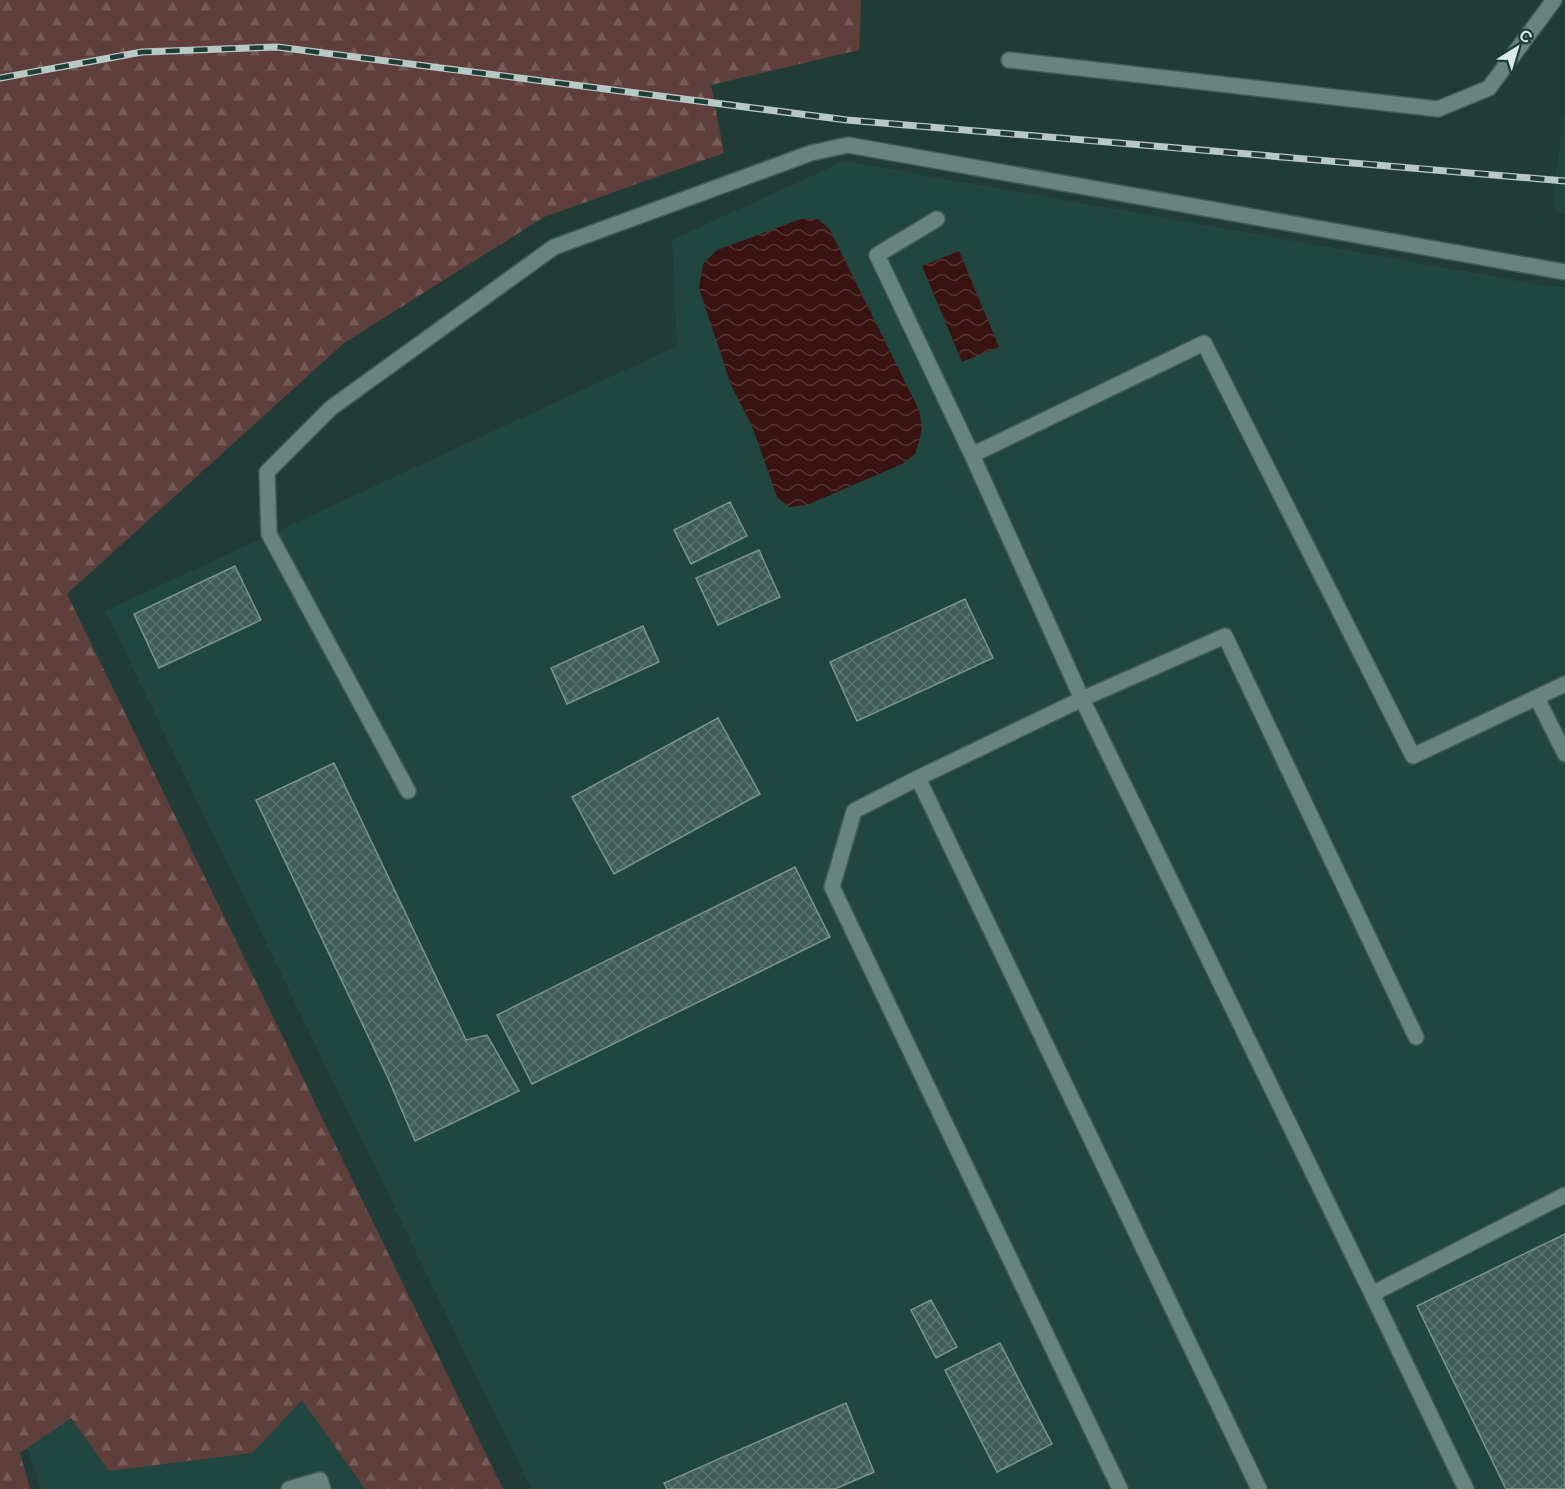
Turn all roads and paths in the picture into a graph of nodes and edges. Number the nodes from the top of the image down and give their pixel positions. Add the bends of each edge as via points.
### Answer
1 (1554, 0) edge
2 (1009, 60) dead end
3 (937, 219) dead end
4 (1565, 272) edge
5 (972, 454) junction
6 (1565, 684) edge
7 (1537, 698) junction
8 (1082, 699) junction
9 (1565, 754) edge
10 (918, 778) junction
11 (408, 791) dead end
12 (1416, 1037) dead end
13 (1565, 1195) edge
14 (1372, 1294) junction
15 (289, 1489) edge
16 (323, 1489) edge
17 (1120, 1489) edge
18 (1259, 1489) edge
19 (1466, 1489) edge

1 - 2 lane via 1489,88 1438,109
3 - 5 lane via 877,255
4 - 11 lane via 848,145 811,153 554,248 331,408 267,472 269,534
5 - 7 lane via 1204,343 1413,756
5 - 8 lane
6 - 7 lane
7 - 9 lane
8 - 10 lane
8 - 12 lane via 1225,636
8 - 14 lane
10 - 17 lane via 854,811 832,887
10 - 18 lane
13 - 14 lane
14 - 19 lane
15 - 16 lane via 320,1480

